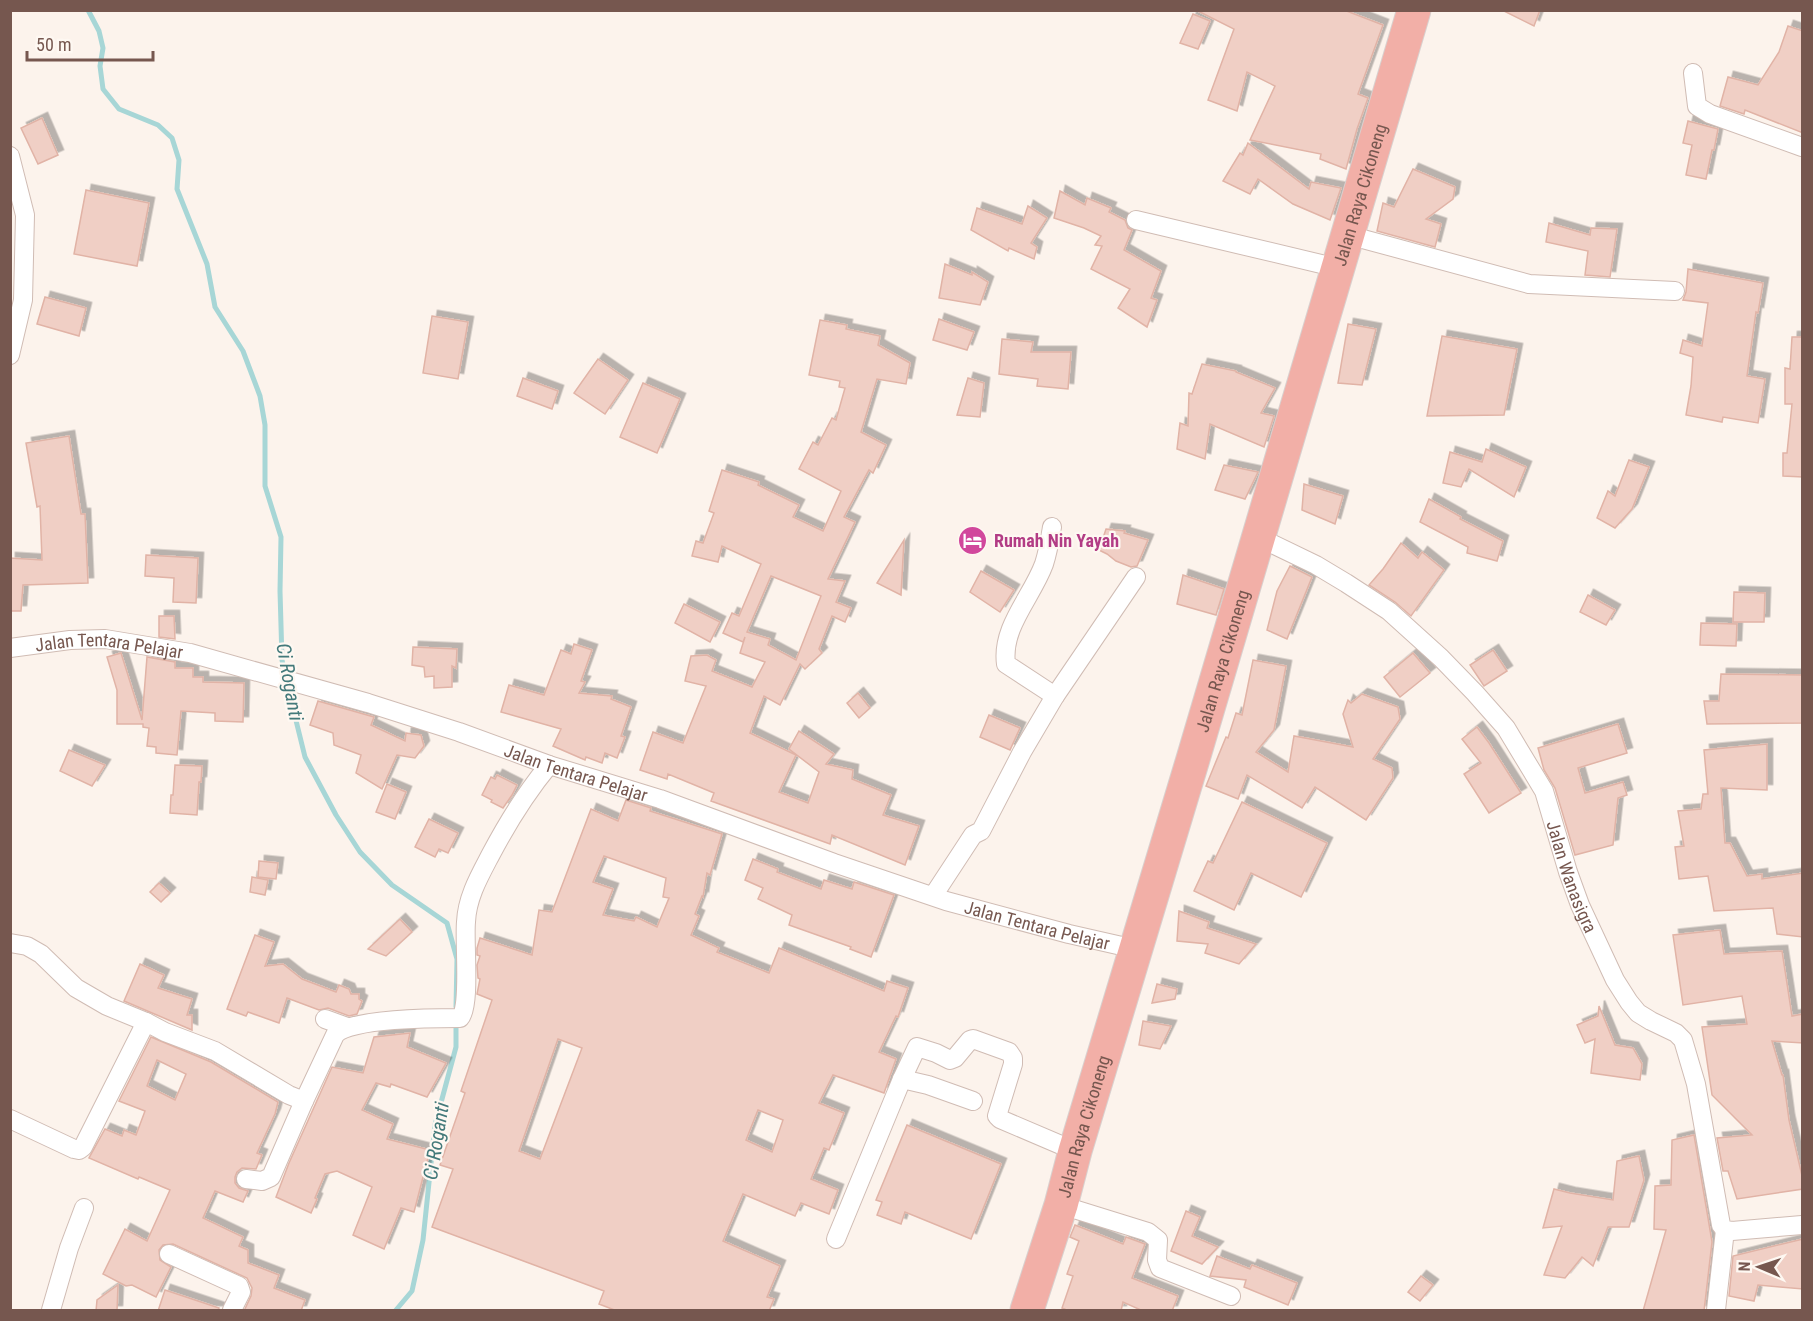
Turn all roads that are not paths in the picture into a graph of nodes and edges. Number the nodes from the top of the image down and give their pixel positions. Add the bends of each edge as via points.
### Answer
1 (1411, 11) edge
2 (1693, 73) dead end
3 (1803, 147) edge
4 (10, 156) edge
5 (1137, 220) dead end
6 (1348, 235) junction
7 (1338, 268) junction
8 (1675, 291) dead end
9 (10, 355) edge
10 (1052, 527) dead end
11 (1258, 537) junction
12 (1136, 577) dead end
13 (10, 648) edge
14 (1055, 696) junction
15 (549, 765) junction
16 (933, 896) junction
17 (10, 943) edge
18 (1136, 949) junction
19 (325, 1019) dead end
20 (146, 1022) junction
21 (347, 1027) junction
22 (902, 1078) junction
23 (304, 1101) junction
24 (974, 1101) dead end
25 (10, 1119) edge
26 (1075, 1151) junction
27 (246, 1179) dead end
28 (1061, 1205) junction
29 (84, 1208) dead end
30 (1803, 1225) edge
31 (1725, 1230) junction
32 (836, 1239) dead end
33 (169, 1254) dead end
34 (1231, 1296) dead end
35 (51, 1311) edge
36 (232, 1311) edge
37 (1027, 1311) edge
38 (1716, 1311) edge

1 - 6 highway, Jalan Raya Cikoneng
2 - 3 street via 1701,109
4 - 9 street via 25,215 23,300
5 - 7 street
6 - 7 highway, Jalan Raya Cikoneng
6 - 8 street via 1529,284
7 - 11 highway, Jalan Raya Cikoneng
10 - 14 street via 1044,564 1009,634 1005,655 1006,664
11 - 18 highway, Jalan Raya Cikoneng
11 - 31 street, Jalan Wanasigra via 1316,565 1389,612 1441,658 1506,728 1544,791 1580,905 1615,980 1638,1013 1683,1040 1696,1084 1719,1218
12 - 14 street
13 - 15 street, Jalan Tentara Pelajar via 105,639 190,653 447,729
14 - 16 street via 981,831 973,835
15 - 16 street, Jalan Tentara Pelajar via 660,799
15 - 21 street via 513,813 468,903 465,1011 454,1018
16 - 18 street, Jalan Tentara Pelajar
17 - 20 street via 41,954 76,988
18 - 26 highway, Jalan Raya Cikoneng
19 - 21 street
20 - 23 street via 215,1052
20 - 25 street via 79,1150
21 - 23 street via 335,1035
22 - 24 street
22 - 26 street via 917,1047 950,1060 970,1040 976,1038 994,1045 1013,1058 997,1116
22 - 32 street
23 - 27 street via 271,1177 262,1181
26 - 28 highway, Jalan Raya Cikoneng
28 - 34 street via 1148,1232 1158,1240 1160,1268
28 - 37 highway, Jalan Raya Cikoneng
29 - 35 street
30 - 31 street
31 - 38 street
33 - 36 street via 239,1286 241,1292

